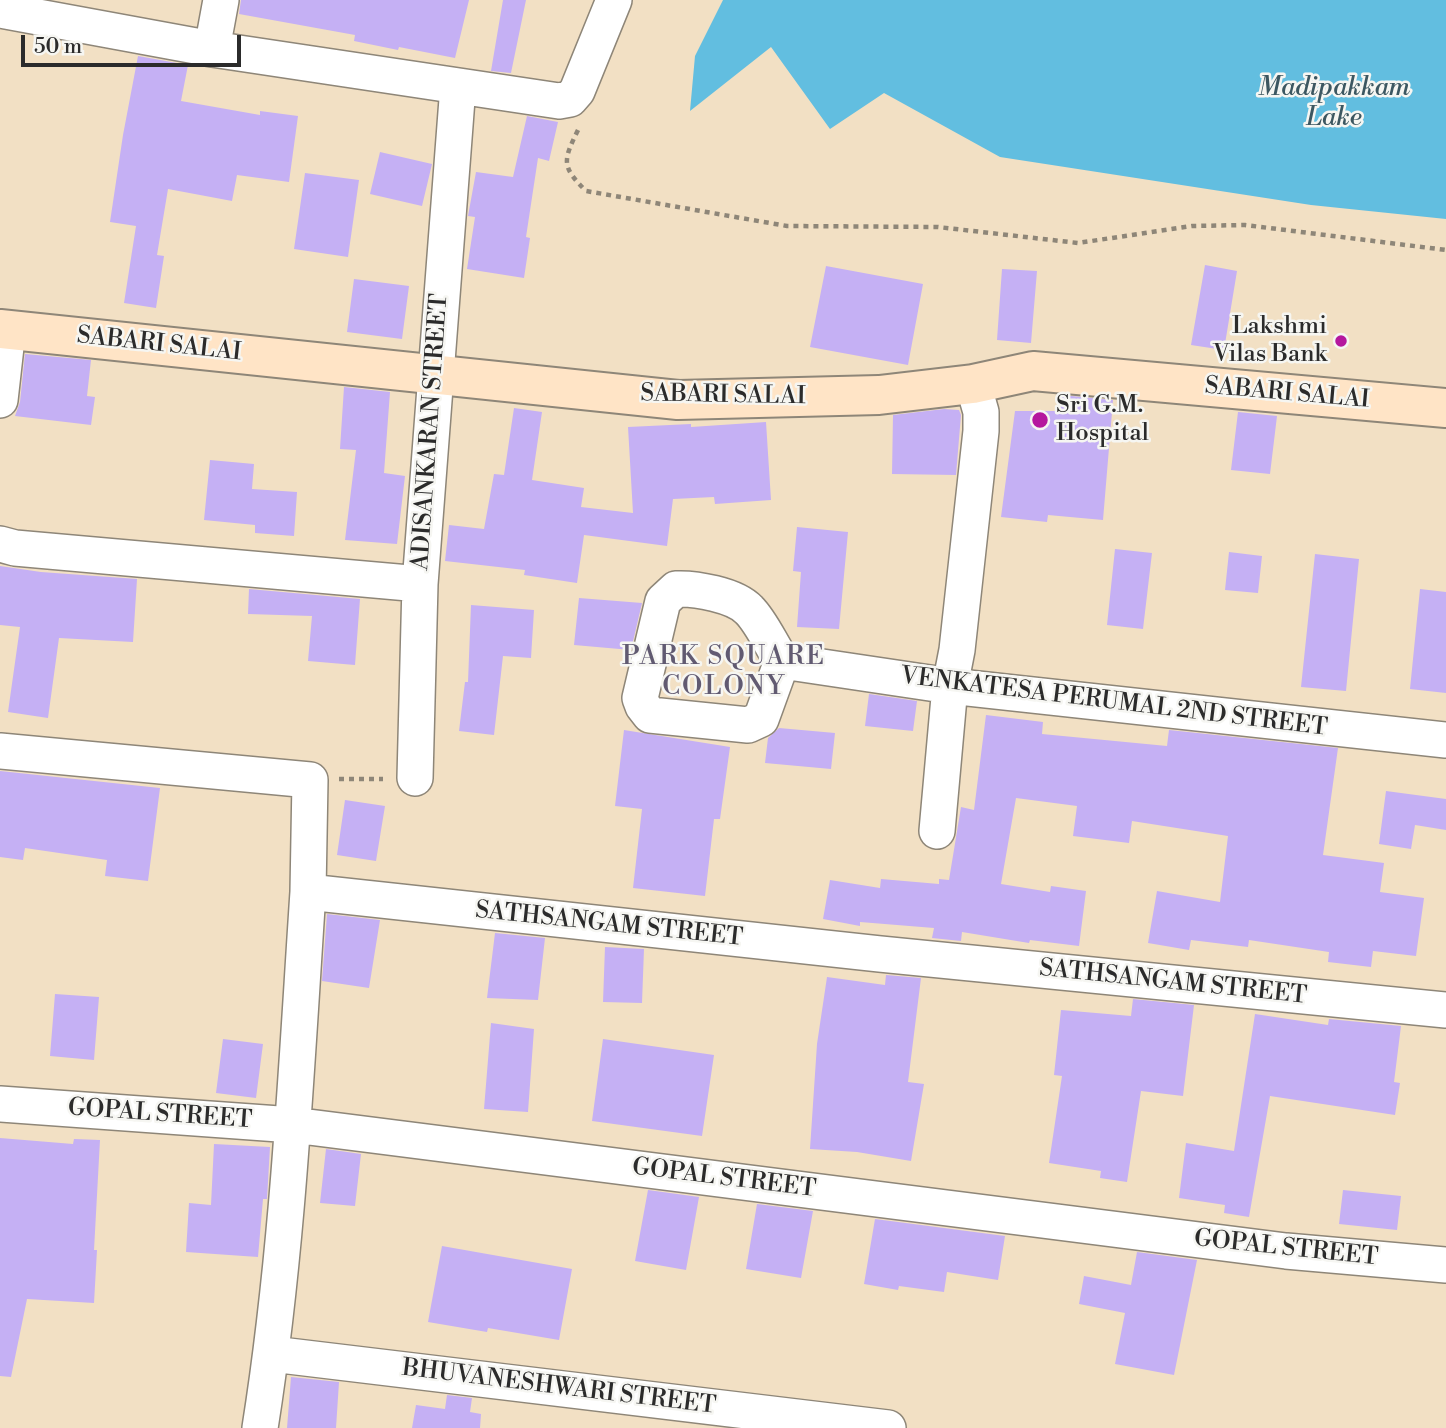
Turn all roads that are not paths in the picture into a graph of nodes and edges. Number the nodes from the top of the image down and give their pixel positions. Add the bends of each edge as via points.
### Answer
1 (221, 0) edge
2 (614, 0) edge
3 (0, 10) edge
4 (212, 49) junction
5 (458, 86) junction
6 (4, 329) edge
7 (436, 376) junction
8 (972, 384) junction
9 (0, 400) edge
10 (1446, 408) edge
11 (0, 544) edge
12 (420, 584) junction
13 (782, 661) junction
14 (950, 686) junction
15 (1446, 740) edge
16 (0, 751) edge
17 (415, 778) road end
18 (937, 831) dead end
19 (308, 892) junction
20 (1446, 1010) edge
21 (0, 1104) edge
22 (293, 1125) junction
23 (1446, 1265) edge
24 (272, 1354) junction
25 (852, 1425) edge
26 (260, 1428) edge
27 (888, 1428) edge

1 - 4 street
2 - 5 street via 570,99
3 - 4 street
4 - 5 street
5 - 7 street, ADISANKARAN STREET
6 - 7 main road, SABARI SALAI
6 - 9 street
7 - 8 main road, SABARI SALAI via 678,400 879,395
7 - 12 street, ADISANKARAN STREET
8 - 10 main road, SABARI SALAI via 1033,371
8 - 14 street via 981,430
11 - 12 street
12 - 17 street, ADISANKARAN STREET
13 - 13 street via 761,719 748,725 650,715 640,698 663,601 676,589 695,588 748,609
13 - 14 street, VENKATESA PERUMAL 2ND STREET
14 - 15 street, VENKATESA PERUMAL 2ND STREET
14 - 18 street
16 - 19 street via 310,780
19 - 20 street, SATHSANGAM STREET
19 - 22 street
21 - 22 street, GOPAL STREET
22 - 23 street, GOPAL STREET via 1286,1251
22 - 24 street
24 - 25 street, BHUVANESHWARI STREET
24 - 26 street
25 - 27 street, BHUVANESHWARI STREET

